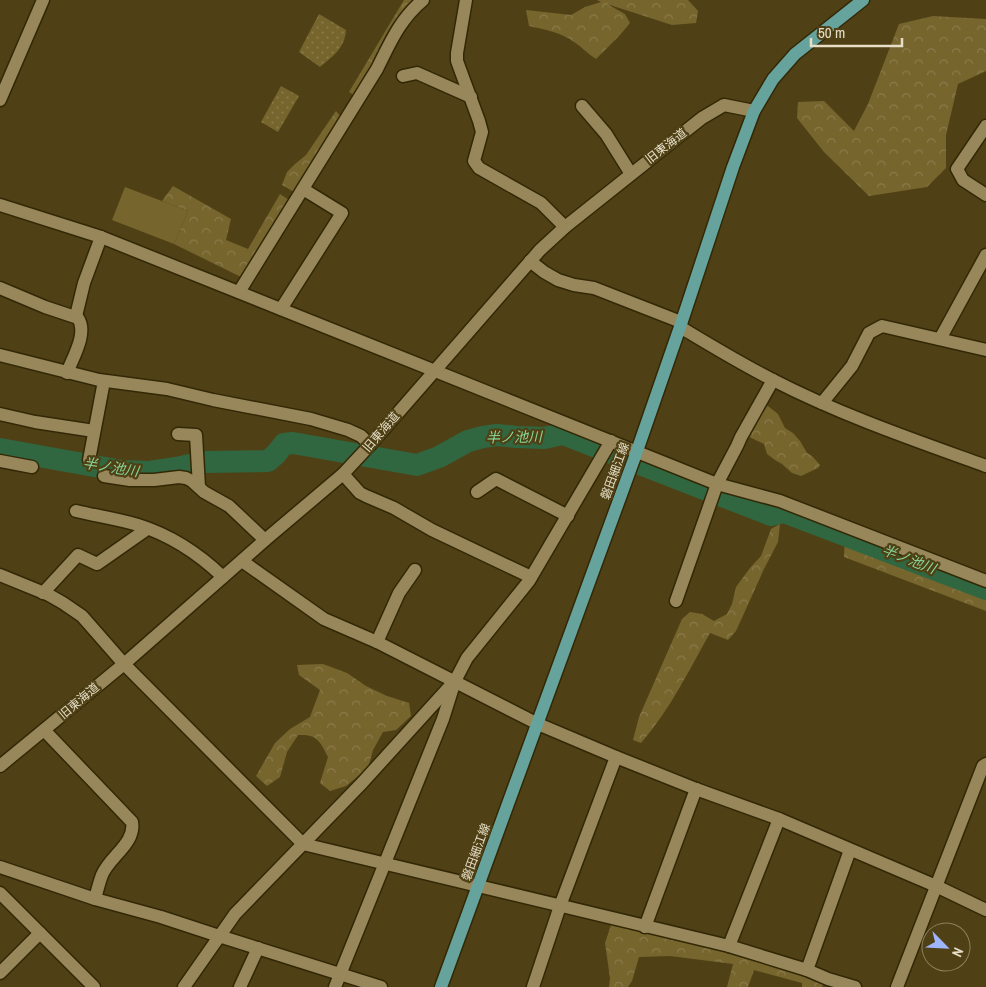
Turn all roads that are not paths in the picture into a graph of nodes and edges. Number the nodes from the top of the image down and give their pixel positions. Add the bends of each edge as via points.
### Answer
1 (43, 0) edge
2 (423, 0) edge
3 (466, 0) edge
4 (863, 0) edge
5 (403, 76) dead end
6 (471, 97) junction
7 (0, 100) edge
8 (582, 106) dead end
9 (754, 111) junction
10 (986, 126) edge
11 (631, 174) junction
12 (303, 189) junction
13 (986, 195) edge
14 (0, 205) edge
15 (565, 226) junction
16 (101, 237) junction
17 (986, 255) edge
18 (530, 261) junction
19 (0, 288) edge
20 (239, 292) junction
21 (281, 309) junction
22 (76, 316) junction
23 (680, 324) junction
24 (940, 339) junction
25 (986, 350) edge
26 (0, 355) edge
27 (435, 370) junction
28 (67, 373) junction
29 (773, 380) junction
30 (104, 381) junction
31 (822, 403) junction
32 (0, 414) edge
33 (94, 432) junction
34 (178, 434) dead end
35 (611, 441) junction
36 (370, 445) junction
37 (637, 451) junction
38 (89, 460) dead end
39 (0, 461) edge
40 (986, 466) edge
41 (32, 467) dead end
42 (343, 474) junction
43 (104, 476) dead end
44 (718, 484) junction
45 (199, 487) junction
46 (477, 492) dead end
47 (76, 511) dead end
48 (568, 516) junction
49 (146, 528) junction
50 (265, 540) junction
51 (242, 561) junction
52 (415, 570) dead end
53 (0, 575) edge
54 (223, 577) junction
55 (531, 577) junction
56 (986, 581) edge
57 (43, 593) junction
58 (676, 601) dead end
59 (377, 642) junction
60 (124, 664) junction
61 (455, 681) junction
62 (538, 724) junction
63 (44, 730) junction
64 (616, 757) junction
65 (0, 766) edge
66 (985, 766) edge
67 (696, 789) junction
68 (778, 819) junction
69 (303, 844) junction
70 (850, 850) junction
71 (385, 863) junction
72 (0, 867) edge
73 (478, 886) junction
74 (936, 886) junction
75 (0, 893) edge
76 (95, 899) junction
77 (560, 906) junction
78 (986, 910) edge
79 (645, 927) junction
80 (40, 933) junction
81 (219, 936) junction
82 (729, 946) junction
83 (258, 948) junction
84 (807, 970) junction
85 (0, 973) edge
86 (340, 975) junction
87 (827, 983) edge
88 (94, 987) edge
89 (184, 987) edge
90 (240, 987) edge
91 (335, 987) edge
92 (381, 987) edge
93 (441, 987) edge
94 (533, 987) edge
95 (855, 987) edge
96 (897, 987) edge

1 - 7 street
2 - 12 street via 396,30 378,69
3 - 6 street via 457,61
4 - 9 main road, 磐田細江線 via 795,54 773,79
5 - 6 street via 417,73
6 - 15 street via 482,132 474,161 479,168 541,203
8 - 11 street via 606,134
9 - 11 street, 旧東海道 via 724,105 702,118
9 - 23 main road, 磐田細江線
10 - 13 street via 957,169 963,180
11 - 15 street, 旧東海道
12 - 20 street
12 - 21 street via 342,213
14 - 16 street
15 - 18 street, 旧東海道
16 - 20 street
16 - 22 street
17 - 24 street
18 - 23 street via 558,280 601,291
18 - 27 street, 旧東海道
19 - 22 street
20 - 21 street
21 - 27 street
22 - 28 street via 82,323 82,337
23 - 29 street
23 - 37 main road, 磐田細江線
24 - 25 street
24 - 31 street via 882,326 869,333 852,366
26 - 28 street
27 - 35 street
27 - 36 street, 旧東海道
28 - 30 street
29 - 31 street
29 - 44 street
30 - 33 street
30 - 36 street via 167,389 310,419 348,430
31 - 40 street
32 - 33 street
33 - 38 street
34 - 45 street via 196,435
35 - 37 street
35 - 48 street
36 - 42 street, 旧東海道
37 - 44 street
37 - 62 main road, 磐田細江線
39 - 41 street
42 - 50 street, 旧東海道
42 - 55 street via 360,493
43 - 45 street via 130,480 179,477
44 - 56 street via 780,501
44 - 58 street
45 - 50 street via 229,506
46 - 48 street via 496,479
47 - 49 street
48 - 55 street
49 - 54 street via 179,542
49 - 57 street via 97,564 78,555
50 - 51 street, 旧東海道
51 - 54 street, 旧東海道
51 - 59 street via 324,619
52 - 59 street via 399,593
53 - 57 street
54 - 60 street, 旧東海道
55 - 61 street via 467,658
57 - 60 street via 82,616
59 - 61 street
60 - 63 street, 旧東海道
60 - 69 street
61 - 62 street
61 - 69 street
61 - 71 street
62 - 64 street
62 - 73 main road, 磐田細江線
63 - 65 street, 旧東海道
63 - 76 street via 132,822 130,837 102,874
64 - 67 street
64 - 77 street
66 - 74 street
67 - 68 street
67 - 79 street
68 - 70 street
68 - 82 street
69 - 71 street
69 - 81 street via 235,914
70 - 74 street
70 - 84 street
71 - 73 street
71 - 86 street
72 - 76 street
73 - 77 street
73 - 93 main road, 磐田細江線
74 - 78 street
74 - 96 street
75 - 80 street
76 - 81 street
77 - 79 street
77 - 94 street
79 - 82 street
80 - 85 street
80 - 88 street
81 - 83 street
81 - 89 street
82 - 84 street
83 - 86 street
83 - 90 street
84 - 87 street
86 - 91 street
86 - 92 street
87 - 95 street

